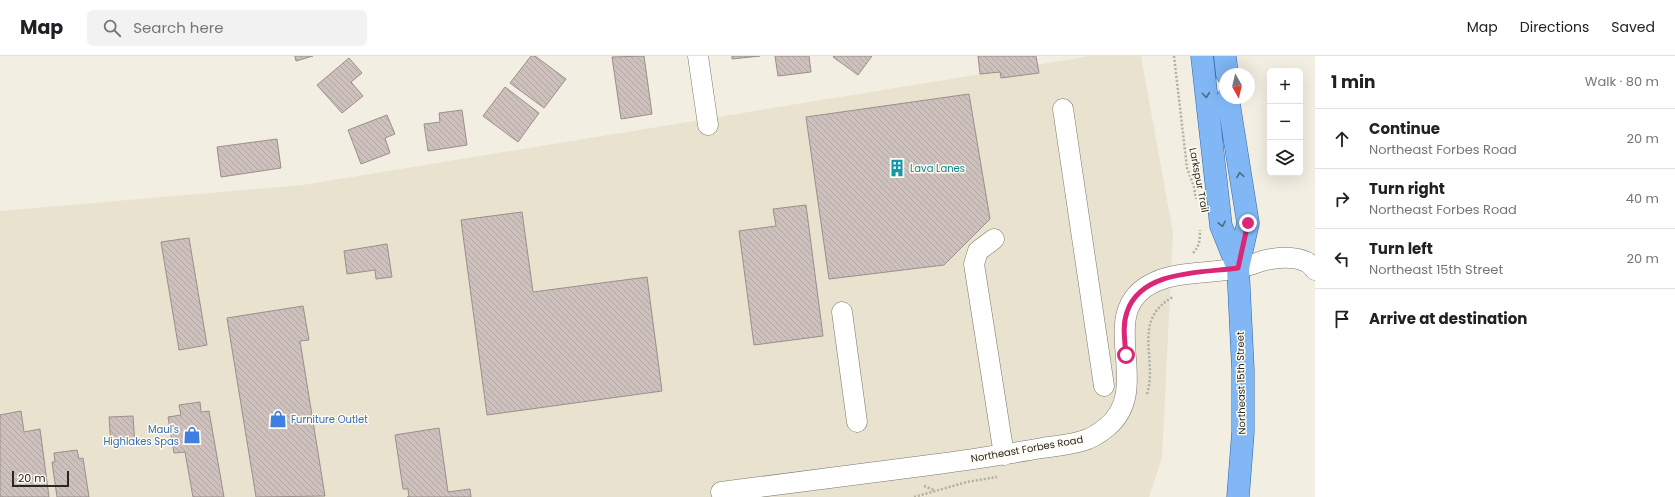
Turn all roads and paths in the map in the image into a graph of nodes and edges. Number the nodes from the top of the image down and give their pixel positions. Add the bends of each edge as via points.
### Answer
1 (698, 56) edge
2 (1174, 56) edge
3 (1202, 56) edge
4 (1225, 56) edge
5 (1226, 68) edge
6 (1229, 104) edge
7 (1064, 109) dead end
8 (708, 125) dead end
9 (1196, 201) dead end
10 (1199, 222) dead end
11 (994, 239) dead end
12 (1189, 257) dead end
13 (1238, 268) junction
14 (1315, 270) edge
15 (842, 312) dead end
16 (1104, 386) dead end
17 (857, 422) dead end
18 (1004, 455) junction
19 (721, 492) dead end
20 (1238, 497) edge

1 - 8 street
2 - 9 path, Larkspur Trail via 1187,168
3 -> 13 main road, Northeast 15th Street via 1221,226
4 - 5 main road
13 -> 6 main road, Northeast 15th Street via 1248,223
7 - 16 street
10 - 12 path, Larkspur Trail via 1198,248
11 - 18 street via 978,250 974,264
13 - 14 street, Northeast Forbes Road via 1270,259 1300,258
13 - 18 street, Northeast Forbes Road via 1156,281 1136,295 1127,312 1124,328 1129,384 1121,410 1108,427 1082,441
13 - 20 main road, Northeast 15th Street via 1243,432
15 - 17 street
18 - 19 street, Northeast Forbes Road

